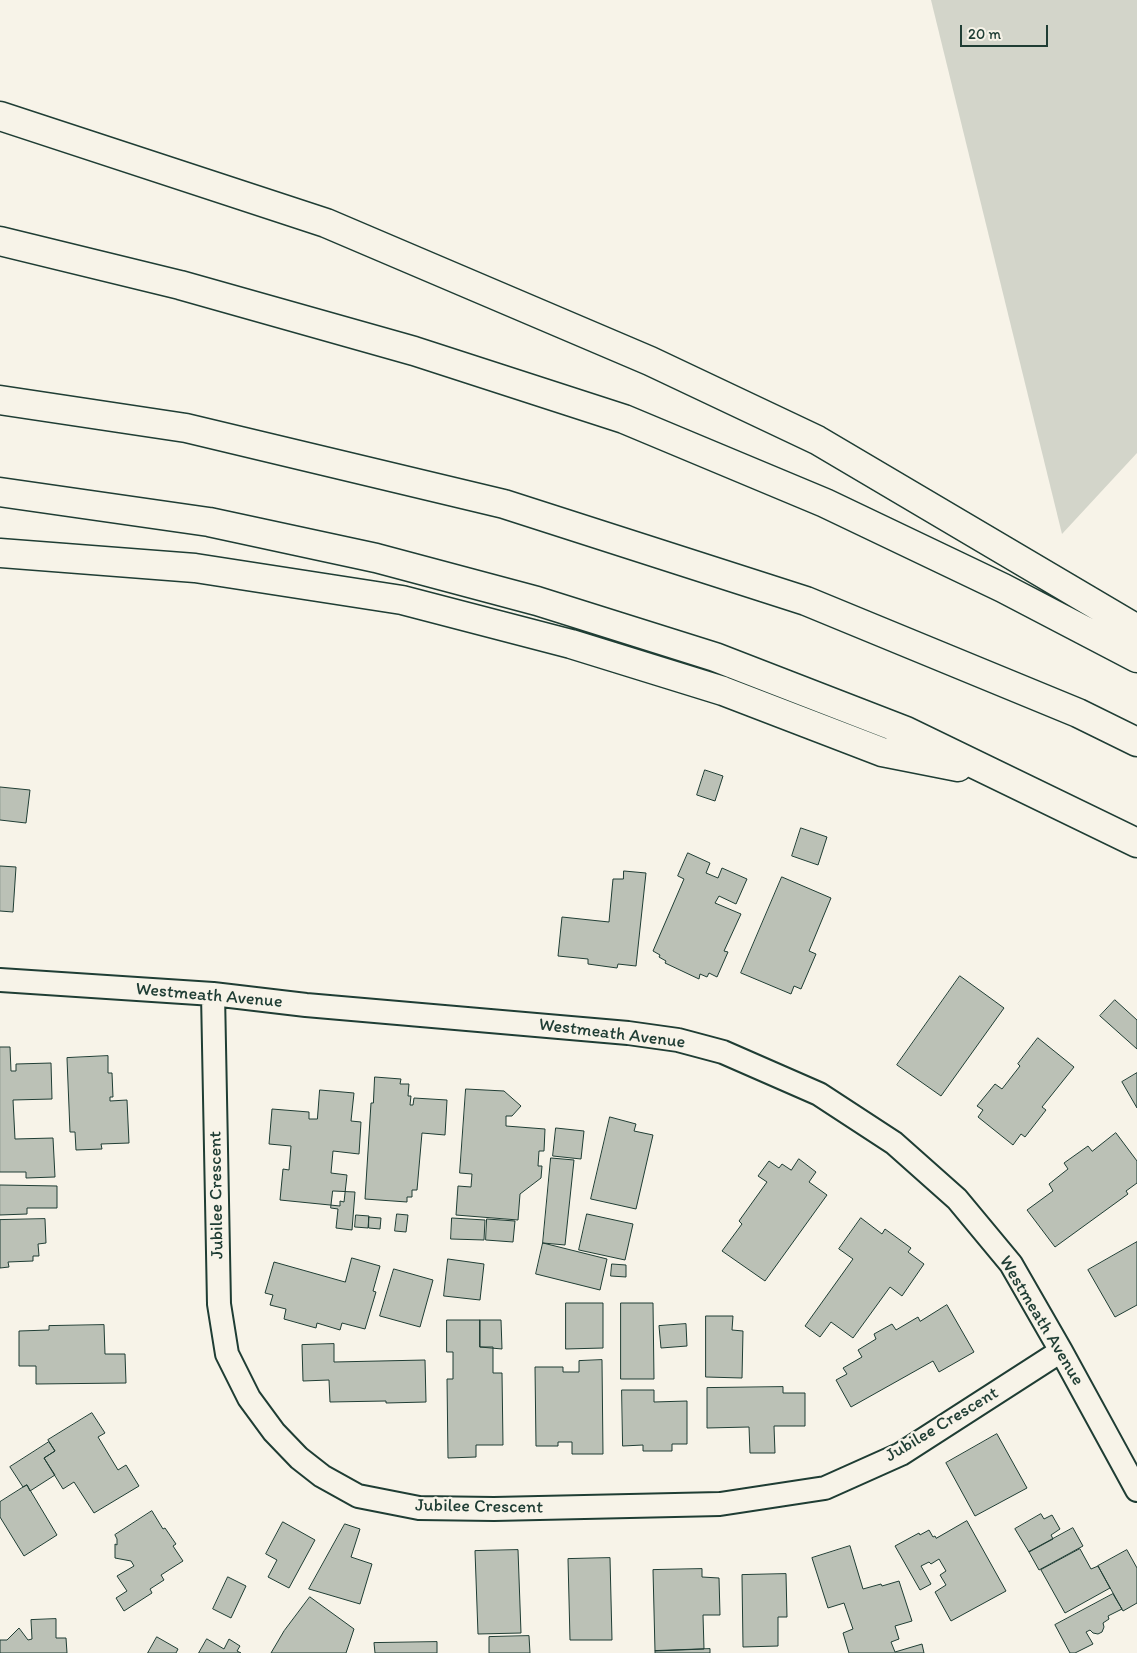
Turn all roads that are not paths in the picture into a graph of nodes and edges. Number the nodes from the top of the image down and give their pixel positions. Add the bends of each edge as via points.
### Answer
1 (0, 116) edge
2 (0, 240) edge
3 (0, 400) edge
4 (0, 492) edge
5 (0, 553) edge
6 (1137, 629) edge
7 (1137, 658) edge
8 (1137, 742) edge
9 (996, 775) junction
10 (1137, 843) edge
11 (0, 980) edge
12 (213, 994) junction
13 (1061, 1351) junction
14 (1137, 1490) edge

1 - 6 highway via 326,223 650,361 817,440
2 - 7 highway via 180,285 414,351 624,420 825,503 1003,588
3 - 8 highway via 186,428 504,504 806,601 1078,713
4 - 9 highway via 208,522 376,558 537,601 714,657 906,731
5 - 9 highway via 195,568 402,600 571,644 713,688 882,752
9 - 10 highway
11 - 12 street, Westmeath Avenue
12 - 13 street, Westmeath Avenue via 628,1033 678,1040 723,1052 819,1094 894,1143 958,1199 1011,1264
12 - 13 street, Jubilee Crescent via 219,1304 227,1354 249,1398 274,1432 322,1476 358,1496 419,1508 612,1508 720,1504 825,1488 901,1454
13 - 14 street, Westmeath Avenue

